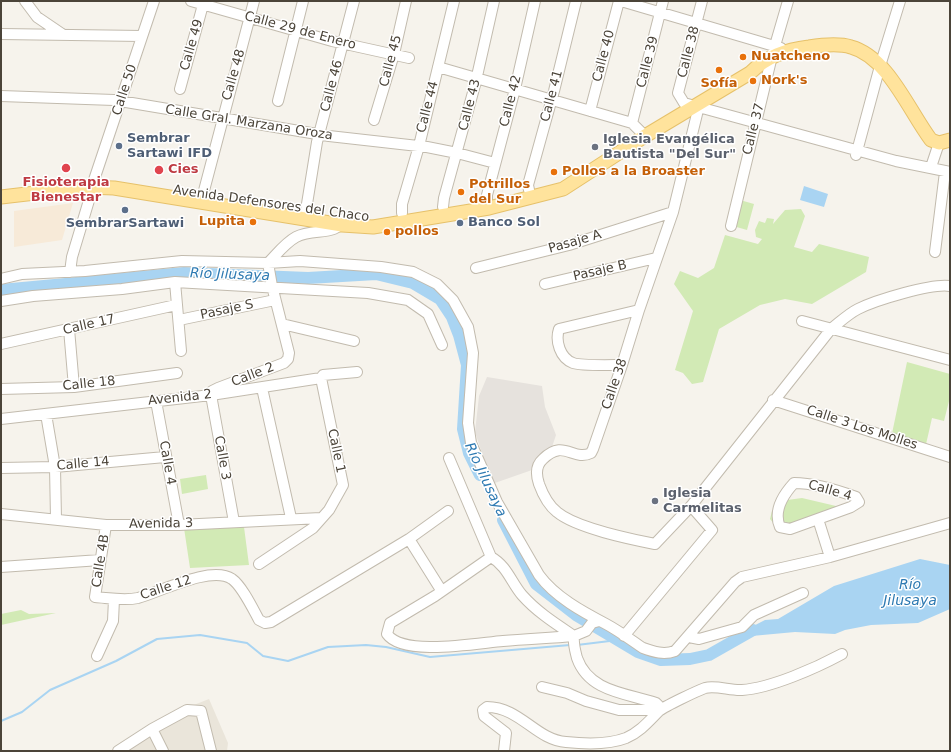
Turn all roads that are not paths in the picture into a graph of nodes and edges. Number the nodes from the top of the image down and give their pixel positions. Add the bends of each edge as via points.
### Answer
1 (25, 1) edge
2 (154, 1) edge
3 (192, 1) edge
4 (254, 1) edge
5 (303, 1) edge
6 (354, 1) edge
7 (406, 1) edge
8 (454, 1) edge
9 (494, 1) edge
10 (535, 1) edge
11 (576, 1) edge
12 (620, 1) edge
13 (663, 1) edge
14 (702, 1) edge
15 (788, 1) edge
16 (900, 1) edge
17 (204, 3) edge
18 (660, 12) junction
19 (250, 17) junction
20 (696, 23) junction
21 (296, 30) junction
22 (1, 34) edge
23 (62, 34) junction
24 (142, 36) junction
25 (343, 43) junction
26 (773, 51) junction
27 (394, 54) junction
28 (409, 58) dead end
29 (880, 66) junction
30 (438, 67) junction
31 (477, 77) junction
32 (180, 89) dead end
33 (515, 89) junction
34 (1, 96) edge
35 (552, 100) junction
36 (278, 101) dead end
37 (121, 102) junction
38 (689, 104) junction
39 (590, 111) junction
40 (222, 119) junction
41 (374, 120) dead end
42 (756, 123) junction
43 (639, 130) junction
44 (319, 134) junction
45 (944, 142) edge
46 (418, 146) junction
47 (457, 153) junction
48 (856, 153) junction
49 (495, 163) junction
50 (931, 167) junction
51 (947, 172) edge
52 (94, 183) junction
53 (52, 188) junction
54 (1, 190) edge
55 (530, 194) junction
56 (1, 197) edge
57 (201, 199) junction
58 (488, 204) junction
59 (443, 211) junction
60 (673, 212) junction
61 (304, 214) junction
62 (402, 217) junction
63 (344, 221) junction
64 (731, 226) dead end
65 (935, 252) dead end
66 (656, 258) junction
67 (476, 268) dead end
68 (70, 272) junction
69 (270, 276) junction
70 (1, 279) edge
71 (175, 282) junction
72 (544, 284) dead end
73 (950, 286) edge
74 (275, 300) junction
75 (1, 301) edge
76 (176, 305) junction
77 (639, 310) junction
78 (179, 320) junction
79 (802, 321) dead end
80 (282, 324) junction
81 (69, 329) junction
82 (831, 329) junction
83 (354, 341) dead end
84 (1, 344) edge
85 (442, 345) dead end
86 (181, 351) dead end
87 (950, 360) edge
88 (622, 365) junction
89 (358, 372) dead end
90 (177, 373) dead end
91 (320, 378) junction
92 (74, 387) junction
93 (262, 388) junction
94 (1, 389) edge
95 (211, 395) junction
96 (773, 400) junction
97 (156, 401) junction
98 (46, 414) junction
99 (1, 419) edge
100 (165, 456) junction
101 (950, 457) edge
102 (449, 458) dead end
103 (55, 467) junction
104 (1, 468) edge
105 (691, 506) junction
106 (448, 511) dead end
107 (1, 514) edge
108 (291, 518) junction
109 (321, 518) junction
110 (818, 519) junction
111 (56, 520) junction
112 (234, 522) junction
113 (950, 523) edge
114 (179, 524) junction
115 (106, 525) junction
116 (409, 539) junction
117 (491, 557) junction
118 (830, 557) junction
119 (100, 560) junction
120 (259, 564) dead end
121 (1, 567) edge
122 (441, 590) junction
123 (803, 593) dead end
124 (95, 598) joint
125 (114, 599) junction
126 (593, 624) junction
127 (624, 636) junction
128 (689, 637) junction
129 (574, 642) junction
130 (842, 654) dead end
131 (96, 656) dead end
132 (542, 687) dead end
133 (660, 710) junction
134 (152, 729) junction
135 (118, 751) edge
136 (164, 751) edge
137 (211, 751) edge
138 (504, 751) edge

1 - 23 street via 37,18
2 - 24 street, Calle 50
3 - 17 street, Calle 29 de Enero
4 - 19 street, Calle 48
5 - 21 street
6 - 25 street, Calle 46
7 - 27 street, Calle 45
8 - 30 street, Calle 44
9 - 31 street, Calle 43
10 - 33 street, Calle 42
11 - 35 street, Calle 41
12 - 18 street
12 - 39 street, Calle 40
13 - 18 street, Calle 39
14 - 20 street, Calle 38
15 - 26 street, Calle 37
16 - 29 street
17 - 19 street, Calle 29 de Enero
17 - 32 street, Calle 49
18 - 20 street
18 - 43 street, Calle 39
19 - 21 street, Calle 29 de Enero
19 - 40 street, Calle 48
20 - 26 street
20 - 38 street, Calle 38 via 678,93
21 - 25 street, Calle 29 de Enero
21 - 36 street
22 - 23 street
23 - 24 street
24 - 37 street, Calle 50
25 - 27 street, Calle 29 de Enero
25 - 44 street, Calle 46
26 - 29 main road via 827,45 851,47 870,55
26 - 38 main road, Avenida Defensores del Chaco via 759,64 745,66
26 - 42 street, Calle 37
27 - 28 street, Calle 29 de Enero
27 - 41 street, Calle 45
29 - 45 main road via 931,140
29 - 48 street
30 - 31 street
30 - 46 street, Calle 44
31 - 33 street
31 - 47 street, Calle 43
33 - 35 street
33 - 49 street, Calle 42
34 - 37 street, Calle Gral. Marzana Oroza via 93,98
35 - 39 street
35 - 55 street, Calle 41 via 528,186
37 - 40 street, Calle Gral. Marzana Oroza
37 - 52 street, Calle 50
38 - 42 street
38 - 43 main road, Avenida Defensores del Chaco
38 - 60 street, Calle 38 via 697,114
39 - 43 street
40 - 44 street, Calle Gral. Marzana Oroza
40 - 57 street, Calle 48
42 - 48 street
42 - 64 street, Calle 37
43 - 55 main road, Avenida Defensores del Chaco via 567,178
44 - 46 street, Calle Gral. Marzana Oroza
44 - 61 street, Calle 46
45 - 50 street
46 - 47 street, Calle Gral. Marzana Oroza
46 - 62 street, Calle 44 via 402,204
47 - 49 street, Calle Gral. Marzana Oroza
47 - 59 street, Calle 43 via 444,198
48 - 50 street
49 - 58 street, Calle 42 via 487,195
50 - 51 street
51 - 65 street
52 - 53 main road, Avenida Defensores del Chaco
52 - 57 main road, Avenida Defensores del Chaco
52 - 68 street, Calle 50
53 - 54 main road, Avenida Defensores del Chaco
53 - 56 main road, Avenida Defensores del Chaco
55 - 58 main road, Avenida Defensores del Chaco
57 - 61 main road, Avenida Defensores del Chaco
58 - 59 main road, Avenida Defensores del Chaco
59 - 62 main road, Avenida Defensores del Chaco
60 - 66 street, Calle 38
60 - 67 street, Pasaje A via 570,245
61 - 63 main road, Avenida Defensores del Chaco
62 - 63 main road, Avenida Defensores del Chaco via 373,227
63 - 69 street via 335,230 296,237 282,248
66 - 72 street, Pasaje B
66 - 77 street, Calle 38
68 - 69 street via 182,261
68 - 70 street via 22,274
69 - 71 street
69 - 74 street, Calle 2
69 - 85 street via 408,300 428,314
69 - 126 street via 300,261 381,267 413,272 437,284 453,300 468,326 473,353 468,423 471,443 497,502 544,582
71 - 75 street
71 - 76 street
73 - 82 street via 940,285 873,302 857,309
74 - 78 street, Pasaje S
74 - 80 street, Calle 2
76 - 78 street
76 - 81 street, Calle 17
77 - 88 street, Calle 38
77 - 88 street via 559,329 556,336 563,356 573,363
78 - 86 street
79 - 82 street
80 - 83 street
80 - 95 street, Calle 2 via 288,359 284,363 218,388 212,391
81 - 84 street, Calle 17
81 - 92 street
82 - 87 street
82 - 96 street
88 - 105 street, Calle 38 via 591,452 582,455 561,449 554,450 538,465 536,477 546,500 564,516 583,525 655,544
89 - 91 street, Avenida 2 via 323,375
90 - 92 street, Calle 18
91 - 93 street, Avenida 2
91 - 109 street, Calle 1 via 343,485 329,510
92 - 94 street, Calle 18
93 - 95 street, Avenida 2
93 - 108 street, Calle 2
95 - 97 street, Avenida 2
95 - 112 street, Calle 3
96 - 101 street, Calle 3 Los Molles
96 - 105 street
97 - 98 street, Avenida 2
97 - 100 street, Calle 4
98 - 99 street, Avenida 2
98 - 103 street
100 - 103 street, Calle 14
100 - 114 street, Calle 4
102 - 117 street
103 - 104 street, Calle 14
103 - 111 street
105 - 127 street via 712,530
106 - 116 street
107 - 111 street, Avenida 3
108 - 109 street, Avenida 3
108 - 112 street, Avenida 3
109 - 120 street, Calle 1 via 313,528
110 - 110 street, Calle 4 via 790,529 780,527 776,514 788,489 794,483 803,483 858,499 857,504
110 - 118 street
111 - 115 street, Avenida 3
112 - 114 street, Avenida 3
113 - 118 street
114 - 115 street, Avenida 3
115 - 119 street, Calle 4B
116 - 122 street
116 - 125 street, Calle 12 via 271,622 259,620 236,582 227,577 187,580 137,598
117 - 122 street
117 - 129 street via 501,562 513,583 535,608
118 - 128 street via 751,574 735,582
119 - 121 street
119 - 124 street, Calle 4B
122 - 129 street via 390,623 387,634 390,638 404,644 442,646
123 - 128 street via 754,615 742,627 706,638
124 - 125 street, Calle 12
125 - 131 street via 113,621
126 - 127 street
126 - 129 street
127 - 128 street via 651,651 670,653
129 - 133 street via 584,672 591,680 603,687 656,703
130 - 133 street via 824,664 755,688 707,688
132 - 133 street via 619,710
133 - 138 street via 627,738 582,743 552,739 519,716 487,706 483,710 484,716 506,733
134 - 135 street
134 - 136 street
134 - 137 street via 187,710 201,711

